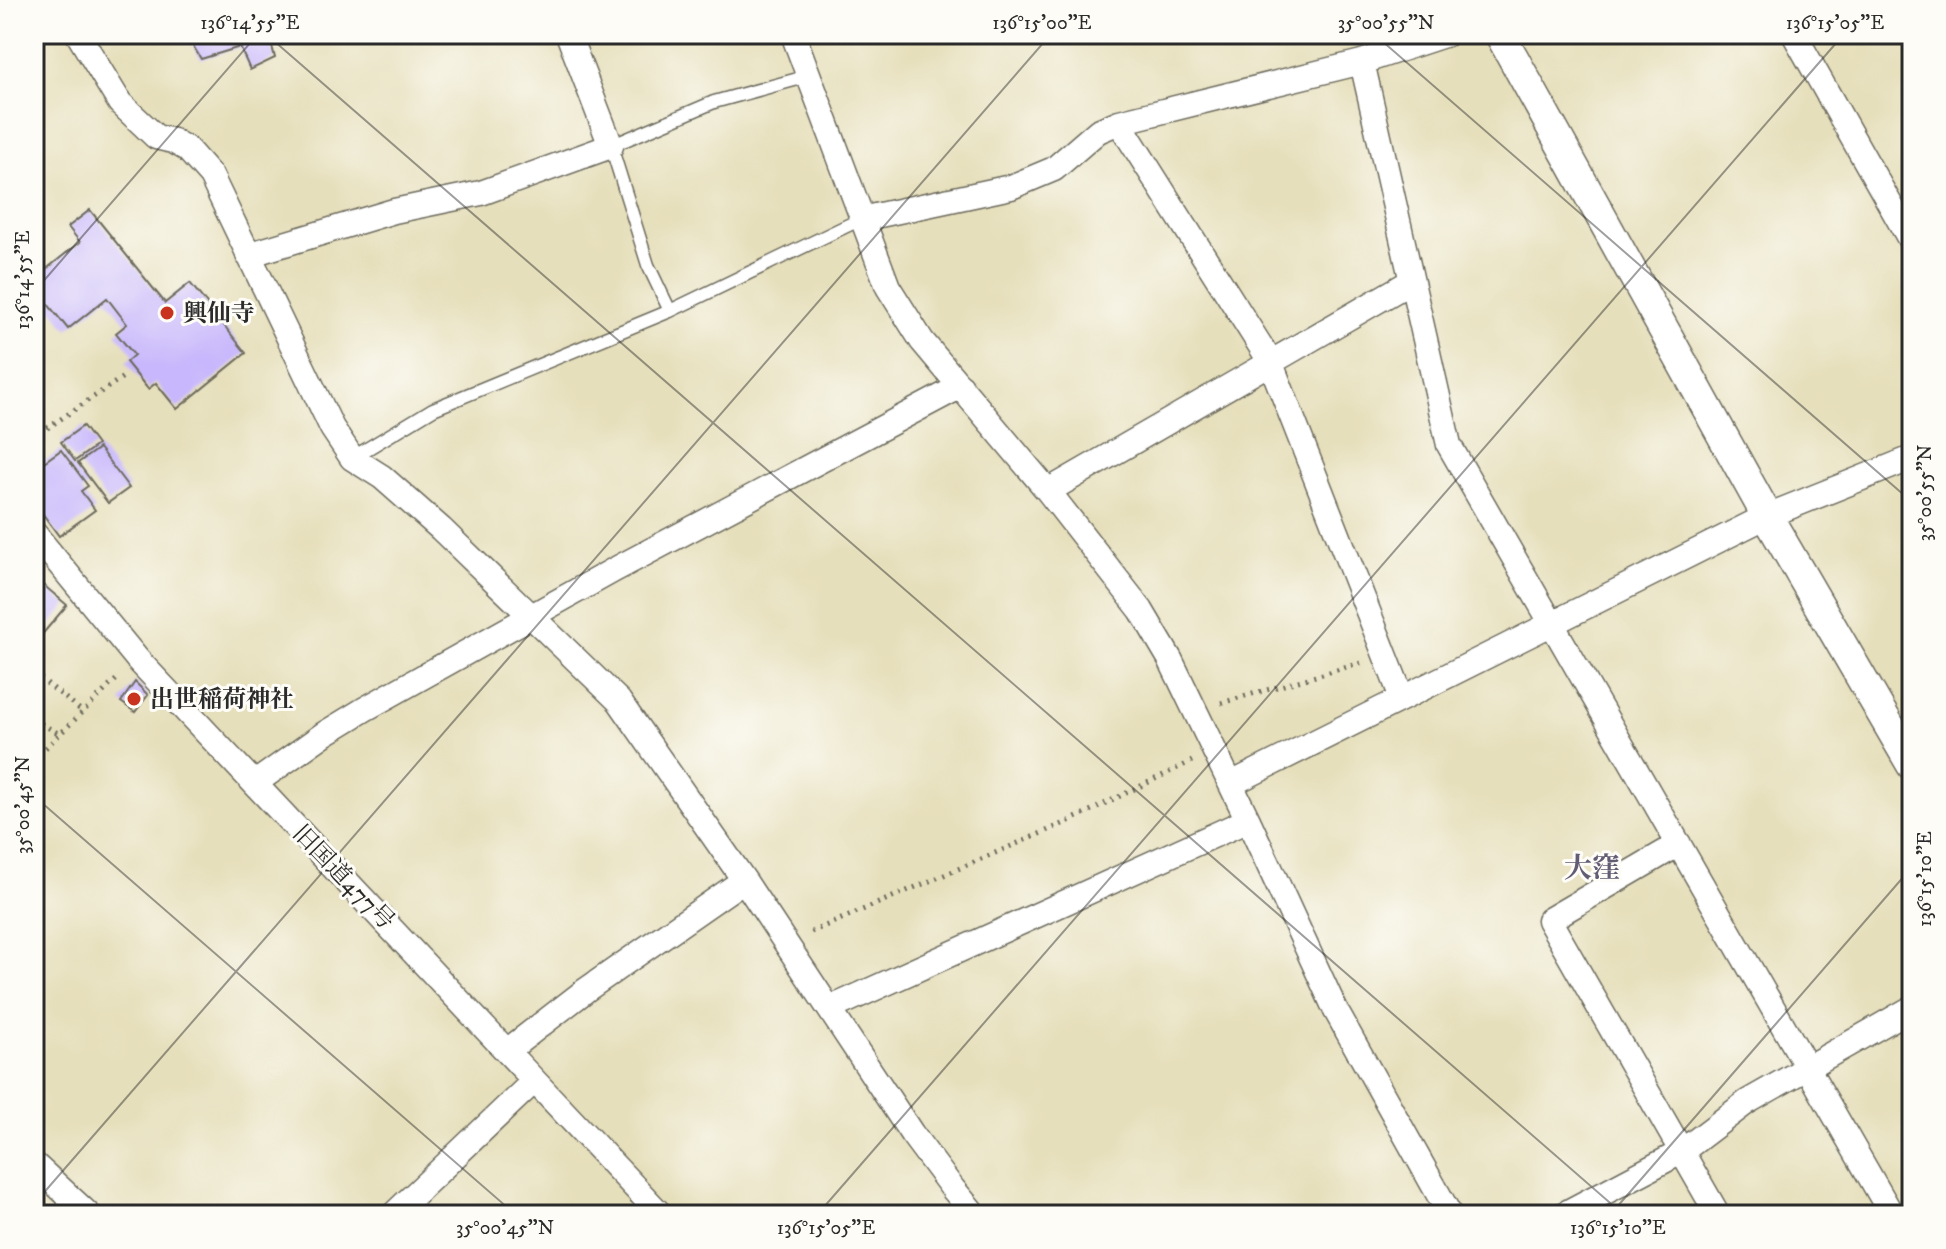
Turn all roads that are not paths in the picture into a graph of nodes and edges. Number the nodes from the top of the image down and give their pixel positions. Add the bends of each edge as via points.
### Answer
1 (78, 34) edge
2 (568, 34) edge
3 (793, 34) edge
4 (1447, 34) edge
5 (1500, 34) edge
6 (1794, 34) edge
7 (1362, 62) junction
8 (809, 76) junction
9 (1119, 122) junction
10 (611, 146) junction
11 (861, 219) junction
12 (1912, 243) edge
13 (248, 255) junction
14 (1410, 282) junction
15 (670, 311) junction
16 (1270, 361) junction
17 (961, 386) junction
18 (352, 458) junction
19 (1912, 458) edge
20 (1048, 491) junction
21 (1767, 516) junction
22 (34, 533) edge
23 (534, 617) junction
24 (1551, 624) junction
25 (1402, 698) junction
26 (1912, 765) edge
27 (255, 783) junction
28 (1231, 784) junction
29 (1248, 820) junction
30 (1679, 844) junction
31 (744, 880) junction
32 (831, 1008) junction
33 (1912, 1008) edge
34 (507, 1051) junction
35 (1806, 1066) junction
36 (534, 1081) junction
37 (1681, 1152) junction
38 (34, 1164) edge
39 (89, 1215) edge
40 (393, 1215) edge
41 (661, 1215) edge
42 (975, 1215) edge
43 (1450, 1215) edge
44 (1562, 1215) edge
45 (1718, 1215) edge
46 (1892, 1215) edge

1 - 13 street via 120,103 156,137 187,149 211,176
2 - 10 street
3 - 8 street
4 - 7 street
5 - 21 street
6 - 12 street
7 - 9 street
7 - 14 street
8 - 10 lane via 714,102
8 - 11 street
9 - 11 street via 1098,131 1054,169 1011,187
9 - 16 street
10 - 13 street via 481,193 394,211
10 - 15 lane via 648,265
11 - 15 lane
11 - 17 street via 888,287 922,341
13 - 18 street via 332,428
14 - 16 street
14 - 24 street via 1449,445
15 - 18 lane via 433,409
16 - 20 street
16 - 25 street
17 - 20 street
17 - 23 street
18 - 23 street via 405,496
19 - 21 street
20 - 28 street via 1141,610
21 - 24 street
21 - 26 street
22 - 27 street, 旧国道477号 via 138,660
23 - 27 street via 351,717
23 - 31 street via 619,701
24 - 25 street
24 - 30 street
25 - 28 street
27 - 34 street, 旧国道477号
28 - 29 street
29 - 32 street
29 - 43 street via 1336,1011
30 - 35 street
30 - 37 street via 1549,920
31 - 32 street
31 - 34 street
32 - 42 street via 912,1134
33 - 35 street
34 - 36 street, 旧国道477号
35 - 37 street
35 - 46 street
36 - 40 street
36 - 41 street, 旧国道477号
37 - 44 street
37 - 45 street
38 - 39 street

